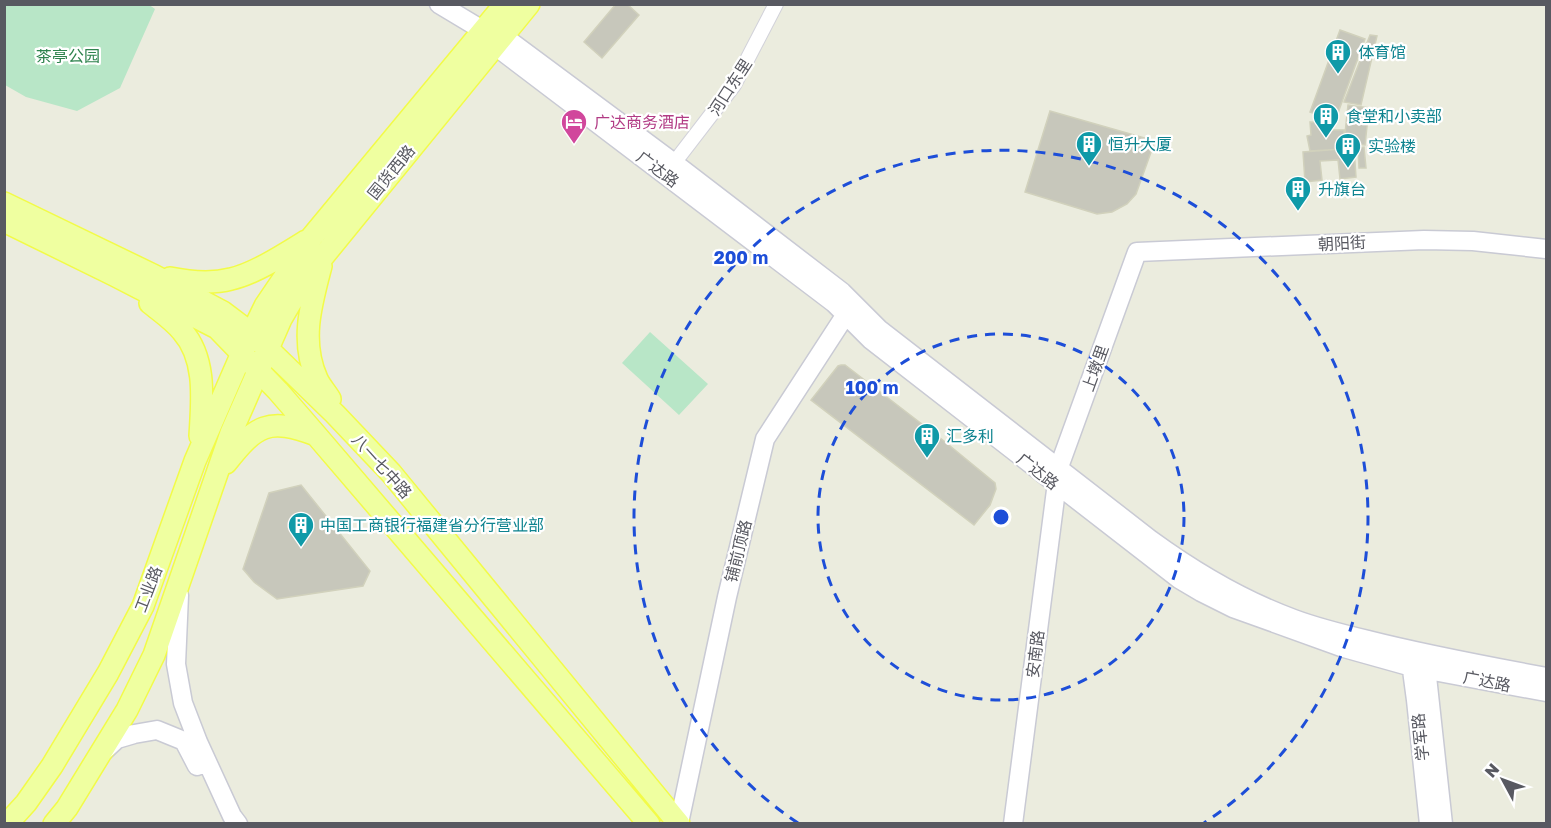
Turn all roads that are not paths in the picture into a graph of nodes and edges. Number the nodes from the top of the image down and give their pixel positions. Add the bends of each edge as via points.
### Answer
1 (439, 4) edge
2 (505, 4) edge
3 (529, 4) edge
4 (776, 4) edge
5 (494, 37) junction
6 (674, 163) junction
7 (4, 203) edge
8 (4, 221) edge
9 (311, 238) junction
10 (1546, 249) edge
11 (1137, 252) joint
12 (324, 256) junction
13 (114, 275) junction
14 (155, 276) junction
15 (850, 308) junction
16 (252, 334) junction
17 (268, 349) junction
18 (242, 353) junction
19 (258, 370) junction
20 (335, 414) junction
21 (318, 435) junction
22 (195, 461) junction
23 (216, 475) junction
24 (1058, 476) junction
25 (180, 579) junction
26 (1418, 660) junction
27 (1546, 677) edge
28 (1546, 692) edge
29 (98, 757) junction
30 (60, 816) edge
31 (679, 823) edge
32 (7, 824) edge
33 (226, 824) edge
34 (238, 824) edge
35 (649, 824) edge
36 (1013, 824) edge
37 (1429, 824) edge
38 (1443, 824) edge

1 - 5 main road, 广达路
2 - 5 main road, 国货西路
3 - 5 main road, 国货西路
4 - 6 street, 河口东里 via 734,85
5 - 6 main road, 广达路
5 - 9 main road, 国货西路
5 - 12 main road, 国货西路
5 - 15 main road, 广达路 via 834,303
6 - 15 main road, 广达路
7 - 14 main road, 八一七中路
8 - 13 main road, 八一七中路
9 - 14 main road via 233,279 190,282
9 - 16 main road, 国货西路
10 - 11 main road, 朝阳街 via 1424,240
11 - 24 main road, 上墩里
12 - 17 main road, 国货西路 via 304,280
12 - 20 main road via 307,337 318,381
13 - 18 main road, 八一七中路 via 217,328
13 - 22 main road via 181,330 197,356 202,390 201,436
14 - 16 main road, 八一七中路 via 223,312
15 - 24 main road, 广达路 via 857,327 871,340
15 - 31 main road, 铺前顶路 via 765,439
16 - 17 main road, 八一七中路
16 - 18 main road, 工业路
17 - 19 main road, 工业路
17 - 20 main road, 八一七中路
18 - 19 main road, 八一七中路
18 - 22 main road, 工业路
19 - 21 main road, 八一七中路
19 - 23 main road, 工业路
20 - 31 main road, 八一七中路 via 391,474
21 - 23 main road via 268,426 243,442
21 - 35 main road, 八一七中路
22 - 32 main road, 工业路 via 143,606 52,766
23 - 25 main road, 工业路
24 - 26 main road, 广达路 via 1227,588 1292,618
24 - 36 main road, 安南路
25 - 29 main road, 工业路 via 154,655
25 - 34 main road via 176,663 183,703
26 - 27 main road, 广达路
26 - 28 main road, 广达路
26 - 37 main road, 学军路
26 - 38 main road, 学军路
29 - 30 main road, 工业路
29 - 33 main road via 117,739 134,734 157,730 184,741

